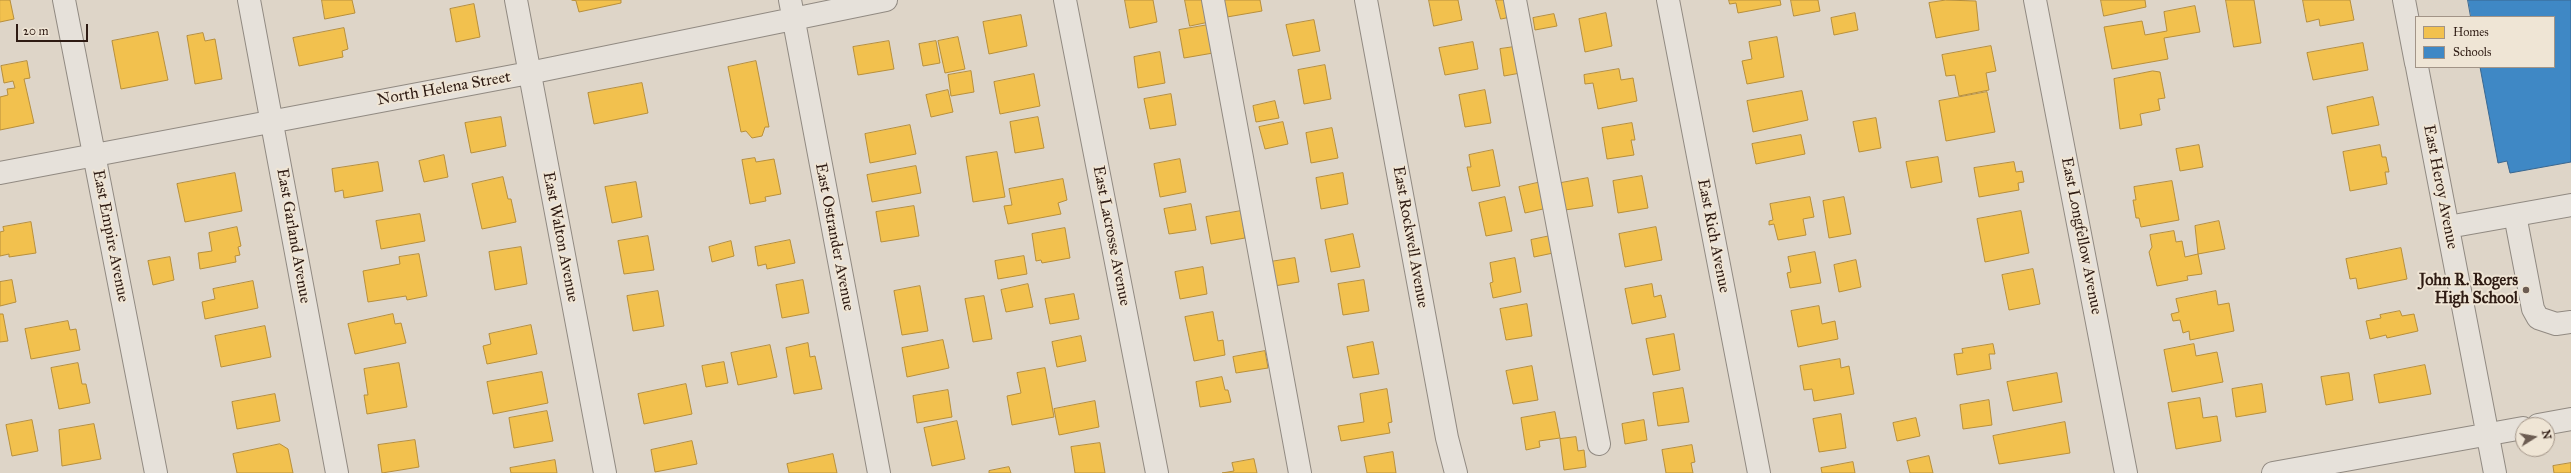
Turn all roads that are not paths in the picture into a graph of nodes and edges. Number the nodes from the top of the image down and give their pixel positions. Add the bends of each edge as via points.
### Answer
1 (64, 0) edge
2 (249, 0) edge
3 (516, 0) edge
4 (886, 0) edge
5 (1066, 0) edge
6 (1213, 0) edge
7 (1366, 0) edge
8 (1515, 0) edge
9 (1668, 0) edge
10 (2035, 0) edge
11 (2404, 0) edge
12 (792, 10) edge
13 (2415, 58) edge
14 (2417, 68) edge
15 (529, 73) junction
16 (272, 120) junction
17 (94, 155) junction
18 (0, 173) edge
19 (2571, 205) edge
20 (2515, 215) junction
21 (2448, 227) junction
22 (2571, 322) edge
23 (2571, 419) edge
24 (2555, 422) edge
25 (2515, 429) edge
26 (2488, 434) junction
27 (1599, 444) dead end
28 (156, 473) edge
29 (337, 473) edge
30 (605, 473) edge
31 (879, 473) edge
32 (1157, 473) edge
33 (1300, 473) edge
34 (1456, 473) edge
35 (1759, 473) edge
36 (2126, 473) edge
37 (2272, 473) edge
38 (2495, 473) edge

1 - 17 street, East Empire Avenue
2 - 16 street, East Garland Avenue
3 - 15 street, East Walton Avenue
4 - 12 street, North Helena Street
5 - 32 street, East Lacrosse Avenue
6 - 33 street
7 - 34 street, East Rockwell Avenue via 1447,438
8 - 27 street
9 - 35 street, East Rich Avenue
10 - 36 street, East Longfellow Avenue
11 - 13 street
12 - 15 street, North Helena Street
12 - 31 street, East Ostrander Avenue
14 - 21 street, East Heroy Avenue
15 - 16 street, North Helena Street
15 - 30 street, East Walton Avenue
16 - 17 street, North Helena Street
16 - 29 street, East Garland Avenue
17 - 18 street, North Helena Street
17 - 28 street, East Empire Avenue
19 - 20 street
20 - 21 street
20 - 22 street via 2533,309 2538,318 2556,324
21 - 26 street, East Heroy Avenue
23 - 24 street
25 - 26 street
26 - 37 street
26 - 38 street, East Heroy Avenue

